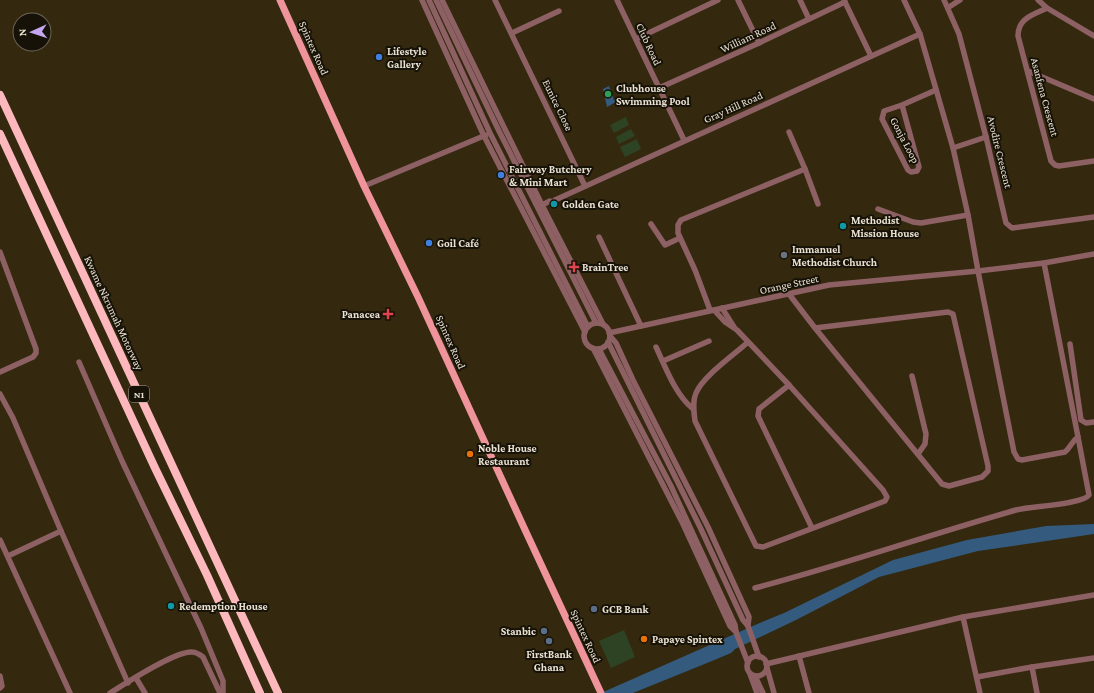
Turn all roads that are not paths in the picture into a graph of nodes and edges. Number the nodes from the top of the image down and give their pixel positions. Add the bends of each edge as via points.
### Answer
1 (280, 0) edge
2 (422, 0) edge
3 (429, 0) edge
4 (436, 0) edge
5 (442, 0) edge
6 (496, 0) edge
7 (618, 0) edge
8 (718, 0) edge
9 (738, 0) edge
10 (800, 0) edge
11 (904, 0) edge
12 (944, 0) edge
13 (960, 0) edge
14 (1038, 0) edge
15 (845, 1) edge
16 (949, 8) junction
17 (1047, 8) junction
18 (558, 11) dead end
19 (809, 19) junction
20 (512, 33) junction
21 (920, 34) junction
22 (1094, 36) edge
23 (636, 39) junction
24 (758, 43) junction
25 (871, 56) junction
26 (1028, 71) junction
27 (659, 88) junction
28 (936, 90) junction
29 (0, 95) edge
30 (1094, 99) edge
31 (902, 105) junction
32 (498, 129) junction
33 (789, 132) dead end
34 (490, 133) junction
35 (0, 134) edge
36 (484, 136) junction
37 (986, 136) junction
38 (684, 140) junction
39 (953, 148) junction
40 (1094, 162) edge
41 (805, 169) junction
42 (364, 186) junction
43 (585, 186) junction
44 (818, 204) dead end
45 (542, 205) junction
46 (878, 209) dead end
47 (968, 215) junction
48 (1094, 217) edge
49 (651, 224) dead end
50 (599, 237) dead end
51 (680, 238) junction
52 (0, 252) edge
53 (1094, 254) edge
54 (1044, 263) junction
55 (978, 271) junction
56 (789, 294) junction
57 (722, 308) junction
58 (712, 310) junction
59 (596, 323) junction
60 (602, 324) junction
61 (641, 326) junction
62 (815, 328) junction
63 (586, 330) junction
64 (737, 330) junction
65 (610, 334) junction
66 (709, 341) dead end
67 (608, 342) junction
68 (748, 342) junction
69 (1070, 344) dead end
70 (656, 347) dead end
71 (596, 349) junction
72 (79, 362) dead end
73 (663, 362) junction
74 (0, 372) edge
75 (912, 376) dead end
76 (789, 385) junction
77 (0, 394) edge
78 (693, 409) junction
79 (1094, 422) edge
80 (1078, 437) junction
81 (918, 454) junction
82 (812, 528) junction
83 (61, 532) junction
84 (0, 540) edge
85 (8, 556) junction
86 (755, 588) dead end
87 (1094, 594) edge
88 (962, 616) junction
89 (748, 626) junction
90 (799, 656) junction
91 (759, 657) junction
92 (1094, 658) edge
93 (748, 663) junction
94 (766, 666) junction
95 (1032, 667) junction
96 (753, 675) junction
97 (0, 676) edge
98 (977, 677) junction
99 (136, 678) junction
100 (128, 683) junction
101 (0, 688) edge
102 (601, 692) edge
103 (70, 693) edge
104 (110, 693) edge
105 (145, 693) edge
106 (222, 693) edge
107 (260, 693) edge
108 (278, 693) edge
109 (758, 693) edge
110 (763, 693) edge
111 (774, 693) edge
112 (809, 693) edge
113 (980, 693) edge
114 (1037, 693) edge

1 - 42 main road, Spintex Road
2 - 36 street
3 - 34 street
4 - 32 street
5 - 45 street
6 - 20 street, Eunice Close
7 - 23 street, Club Road
8 - 23 street
9 - 24 street
10 - 19 street
11 - 21 street
12 - 16 street, Avodire Crescent
13 - 16 street
14 - 17 street
15 - 19 street, William Road
15 - 25 street
16 - 37 street, Avodire Crescent via 959,34
17 - 22 street
17 - 26 street, Asanfena Crescent via 1022,21 1019,26 1018,36
18 - 20 street
19 - 24 street, William Road
20 - 43 street, Eunice Close
21 - 25 street, Gray Hill Road
21 - 28 street
23 - 27 street, Club Road
24 - 27 street, William Road
25 - 38 street, Gray Hill Road
26 - 30 street
26 - 40 street, Asanfena Crescent via 1052,163 1059,166
27 - 38 street, Club Road
28 - 31 street, Gonja Loop
28 - 39 street
29 - 108 highway, Kwame Nkrumah Motorway / N1
31 - 31 street, Gonja Loop via 919,167 914,172 908,170 882,119 884,111
32 - 34 street
32 - 59 street
33 - 41 street
34 - 36 street
34 - 63 street
35 - 107 highway, N1 via 207,574
36 - 42 street
36 - 63 street
37 - 39 street
37 - 48 street, Avodire Crescent via 1009,227
38 - 43 street, Gray Hill Road
39 - 47 street
41 - 44 street
41 - 51 street via 681,220 678,224
42 - 102 main road, Spintex Road
43 - 45 street, Gray Hill Road
45 - 60 street
46 - 47 street via 921,223
47 - 55 street
49 - 51 street via 666,245
50 - 61 street
51 - 58 street
52 - 74 street via 36,353 33,357
53 - 54 street, Orange Street
54 - 55 street, Orange Street
54 - 80 street
55 - 56 street, Orange Street via 829,285
55 - 80 street via 1012,444 1018,459 1065,452
56 - 57 street, Orange Street
56 - 62 street
57 - 58 street, Orange Street
57 - 64 street
58 - 61 street, Orange Street
58 - 64 street
59 - 60 street
59 - 63 street
60 - 65 street
61 - 65 street, Orange Street
62 - 81 street
62 - 81 street via 948,312 953,314 988,471 982,477 946,486 938,481
63 - 71 street via 585,341 588,346
64 - 68 street
65 - 67 street
65 - 89 street via 708,527 749,617
66 - 73 street
67 - 71 street via 604,347
67 - 89 street
68 - 76 street
68 - 78 street via 702,383 696,393
69 - 79 street via 1081,420 1086,423
70 - 73 street
71 - 93 street via 683,524 730,626 736,632
72 - 106 street via 122,462 201,628 223,681
73 - 78 street via 675,387
75 - 81 street via 926,434 925,444
76 - 82 street via 759,409 758,416
76 - 82 street via 883,490 886,498 881,504
77 - 83 street via 16,425
78 - 82 street via 695,421 756,546 763,547
80 - 86 street via 1089,495 1087,498 1075,502 1020,509
83 - 85 street
83 - 100 street
84 - 85 street
85 - 103 street
87 - 88 street
88 - 90 street
88 - 98 street
89 - 91 street
90 - 94 street
90 - 112 street
91 - 93 street via 751,659
91 - 94 street via 764,660
92 - 95 street
93 - 96 street via 747,669
94 - 96 street via 764,673
94 - 111 street
95 - 98 street
95 - 114 street
96 - 109 street
96 - 110 street
97 - 101 street
98 - 113 street
99 - 100 street
99 - 105 street
99 - 106 street via 163,662 192,651 203,657
100 - 104 street

